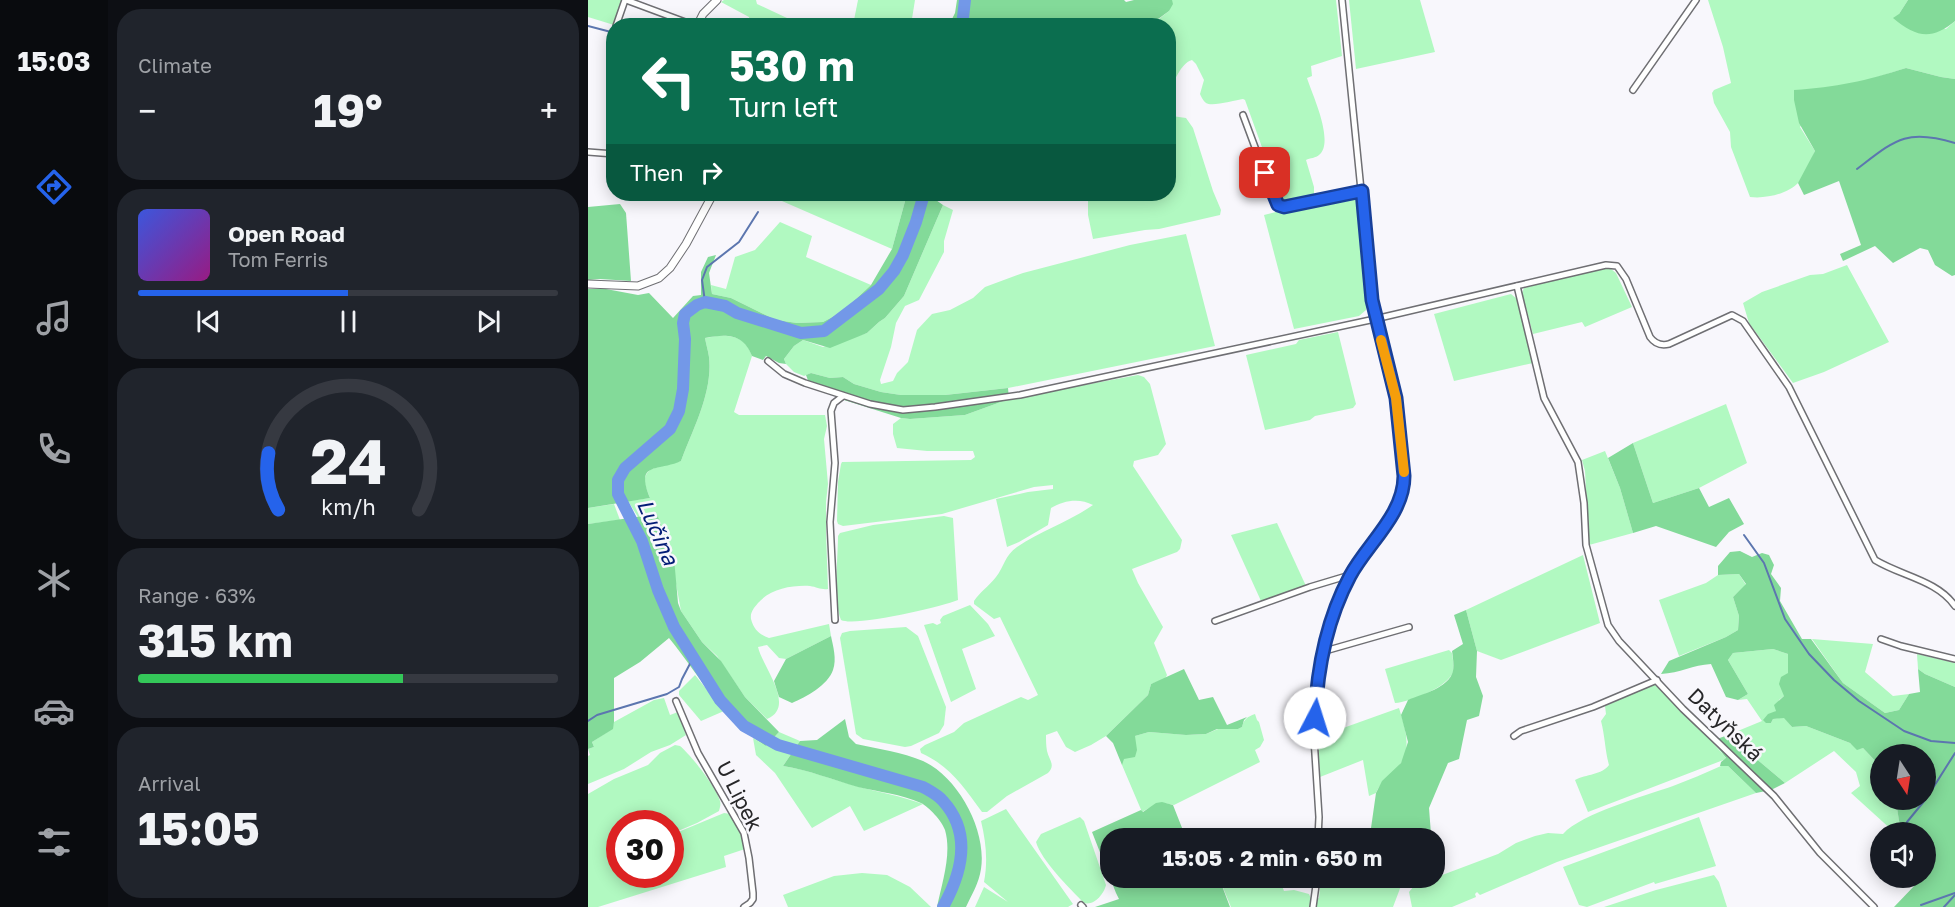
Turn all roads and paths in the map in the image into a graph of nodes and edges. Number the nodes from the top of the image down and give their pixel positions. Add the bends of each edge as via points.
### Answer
1 (626, 0) edge
2 (717, 0) edge
3 (1342, 0) edge
4 (1696, 0) edge
5 (619, 18) edge
6 (675, 18) edge
7 (701, 18) edge
8 (1633, 90) dead end
9 (1243, 115) dead end
10 (588, 152) edge
11 (606, 153) edge
12 (1362, 191) junction
13 (709, 201) edge
14 (588, 284) edge
15 (1517, 286) junction
16 (1375, 319) junction
17 (768, 361) dead end
18 (843, 396) junction
19 (1350, 575) junction
20 (1955, 606) edge
21 (835, 620) dead end
22 (1215, 621) dead end
23 (1409, 627) dead end
24 (1881, 639) dead end
25 (1324, 651) junction
26 (1955, 659) edge
27 (1657, 680) junction
28 (676, 701) dead end
29 (1514, 736) dead end
30 (1318, 828) edge
31 (1316, 888) edge
32 (744, 907) edge
33 (1313, 907) edge
34 (1874, 907) edge

1 - 5 street
1 - 6 street
2 - 7 street
3 - 12 street
4 - 8 street
9 - 12 street via 1278,205
10 - 11 street
12 - 16 street
13 - 14 street via 686,244 658,278 638,286
15 - 16 street
15 - 20 street via 1606,265 1617,266 1650,337 1659,344 1669,344 1732,315 1743,321 1789,387 1875,560 1940,590
15 - 27 street, Datyňská via 1544,398 1578,462 1586,544 1608,625
16 - 18 street via 1020,395 935,408 885,408
16 - 19 street via 1396,398 1404,487 1395,509
17 - 18 street via 805,384
18 - 21 street via 831,411 835,463 830,522
19 - 22 street
19 - 25 street via 1329,623
23 - 25 street
24 - 26 street
25 - 30 street via 1314,738
27 - 29 street
27 - 34 street, Datyňská via 1774,796 1820,853
28 - 32 street, U Lipek via 698,753 744,833 753,899
31 - 33 street

